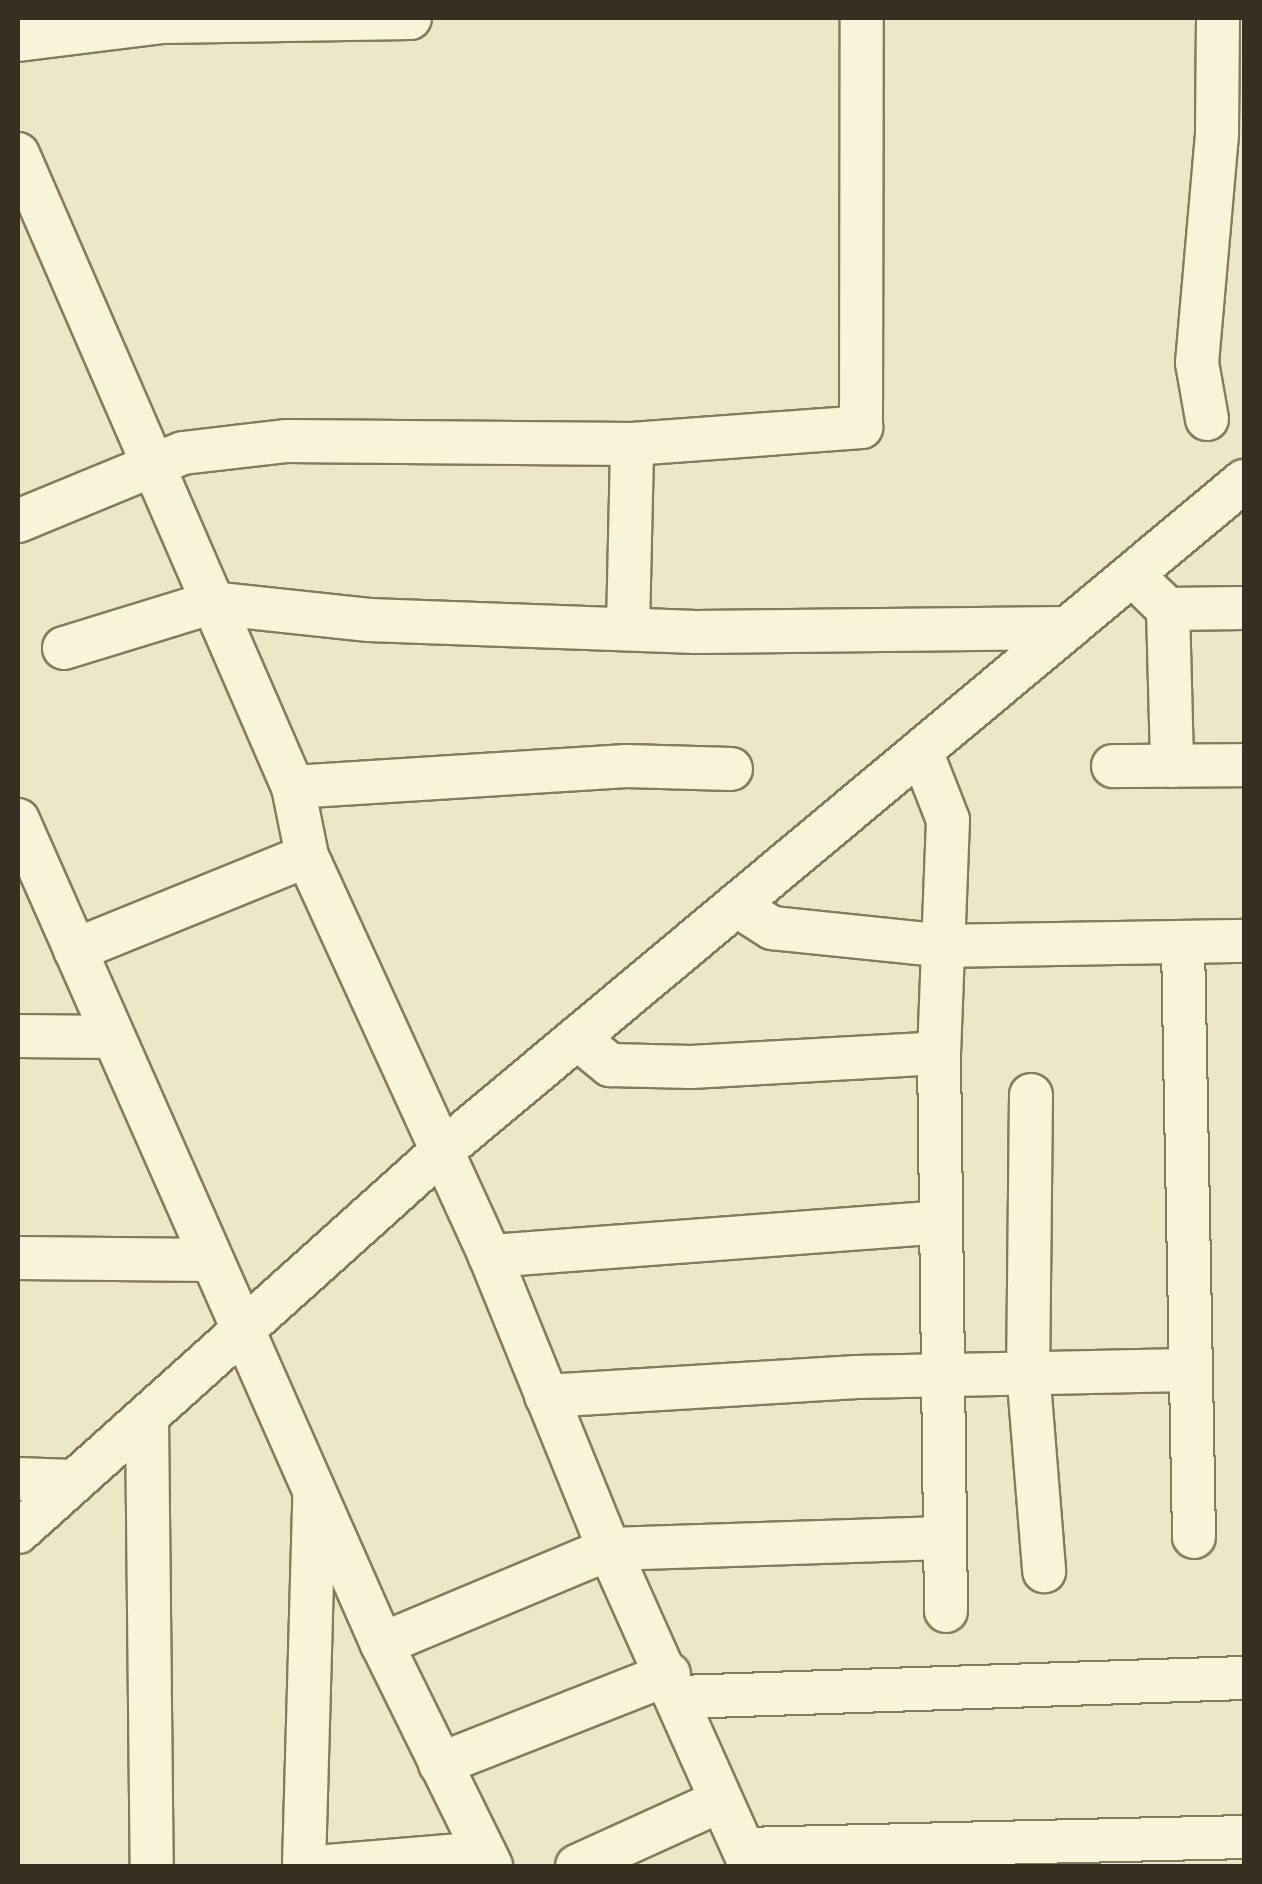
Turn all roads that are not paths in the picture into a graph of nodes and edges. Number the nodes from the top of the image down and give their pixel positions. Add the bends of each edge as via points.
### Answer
1 (322, 18) edge
2 (410, 18) edge
3 (862, 18) edge
4 (1218, 18) edge
5 (18, 40) edge
6 (1231, 133) edge
7 (18, 154) edge
8 (27, 213) edge
9 (1206, 419) dead end
10 (632, 444) junction
11 (152, 465) junction
12 (1244, 481) edge
13 (18, 522) edge
14 (1132, 575) junction
15 (210, 603) junction
16 (1244, 608) edge
17 (1168, 609) junction
18 (628, 627) junction
19 (1068, 628) junction
20 (64, 648) dead end
21 (922, 751) junction
22 (1244, 765) edge
23 (1112, 766) dead end
24 (1172, 766) junction
25 (731, 769) dead end
26 (293, 787) junction
27 (18, 821) edge
28 (307, 856) junction
29 (736, 905) junction
30 (1244, 940) edge
31 (1183, 944) junction
32 (944, 946) junction
33 (75, 950) junction
34 (18, 1036) edge
35 (113, 1037) junction
36 (577, 1038) junction
37 (939, 1053) junction
38 (1031, 1096) dead end
39 (442, 1150) junction
40 (939, 1222) junction
41 (490, 1256) junction
42 (18, 1258) edge
43 (210, 1260) junction
44 (242, 1330) junction
45 (1028, 1370) junction
46 (1186, 1370) junction
47 (939, 1374) junction
48 (546, 1396) junction
49 (147, 1418) junction
50 (18, 1480) edge
51 (71, 1482) junction
52 (314, 1488) junction
53 (18, 1532) edge
54 (1194, 1537) dead end
55 (944, 1538) junction
56 (609, 1549) junction
57 (1044, 1571) dead end
58 (946, 1611) dead end
59 (382, 1644) junction
60 (1244, 1678) edge
61 (675, 1685) junction
62 (440, 1764) junction
63 (720, 1801) junction
64 (1244, 1837) edge
65 (748, 1858) edge
66 (488, 1860) edge
67 (152, 1866) edge
68 (304, 1866) edge
69 (328, 1866) edge
70 (578, 1866) edge

1 - 2 street
1 - 5 street via 164,22
3 - 10 street via 861,427
4 - 6 street
6 - 9 street via 1197,363
7 - 8 street
8 - 11 street
10 - 11 street via 287,442 183,453
10 - 18 street
11 - 13 street
11 - 15 street
12 - 14 street
14 - 17 street
14 - 19 street
15 - 18 street via 369,620
15 - 20 street
15 - 26 street
16 - 17 street
17 - 24 street
18 - 19 street via 866,634
19 - 21 street
21 - 29 street
21 - 32 street via 948,820
22 - 24 street
23 - 24 street
25 - 26 street via 626,766
26 - 28 street
27 - 33 street
28 - 33 street
28 - 39 street
29 - 32 street via 772,928
29 - 36 street
30 - 31 street
31 - 32 street
31 - 46 street via 1190,1060
32 - 37 street
33 - 35 street
34 - 35 street
35 - 43 street
36 - 37 street via 610,1065 691,1068
36 - 39 street
37 - 40 street
38 - 45 street
39 - 41 street
39 - 44 street
40 - 41 street
40 - 47 street
41 - 48 street
42 - 43 street
43 - 44 street
44 - 49 street
44 - 52 street
45 - 46 street
45 - 47 street
45 - 57 street
46 - 54 street
47 - 48 street
47 - 55 street
48 - 56 street
49 - 51 street
49 - 67 street
50 - 51 street
51 - 53 street
52 - 59 street
52 - 68 street
55 - 56 street
55 - 58 street
56 - 59 street
56 - 61 street
59 - 62 street
60 - 61 street
61 - 62 street
61 - 63 street
62 - 66 street
63 - 65 street
63 - 70 street
64 - 65 street
66 - 69 street

